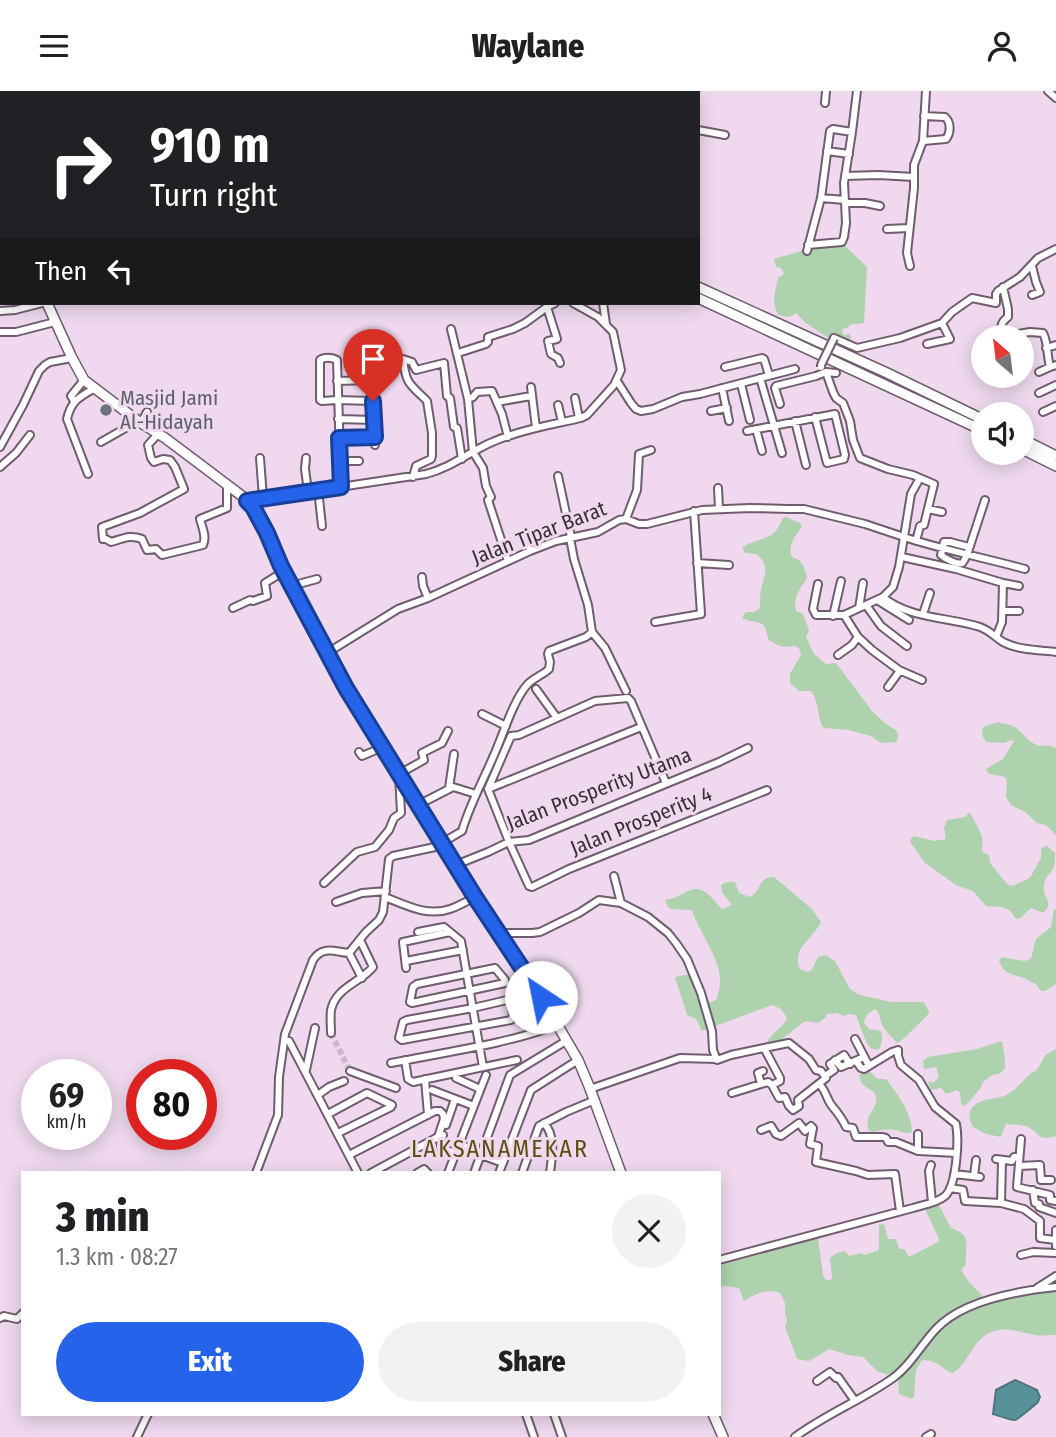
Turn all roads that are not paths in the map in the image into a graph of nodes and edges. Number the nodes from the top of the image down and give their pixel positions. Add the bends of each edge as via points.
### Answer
1 (826, 91) edge
2 (857, 91) edge
3 (926, 91) edge
4 (1048, 91) edge
5 (1056, 98) edge
6 (825, 103) dead end
7 (924, 115) junction
8 (700, 131) edge
9 (852, 132) junction
10 (725, 135) dead end
11 (923, 141) junction
12 (827, 151) junction
13 (849, 154) junction
14 (845, 176) junction
15 (914, 177) junction
16 (821, 198) junction
17 (845, 202) junction
18 (880, 206) dead end
19 (909, 228) junction
20 (887, 229) dead end
21 (1056, 249) edge
22 (911, 266) dead end
23 (1032, 266) junction
24 (1003, 287) junction
25 (700, 289) edge
26 (1032, 295) dead end
27 (700, 299) edge
28 (36, 305) edge
29 (46, 305) edge
30 (551, 305) edge
31 (577, 305) edge
32 (603, 305) edge
33 (547, 307) junction
34 (0, 311) edge
35 (55, 322) junction
36 (942, 323) junction
37 (606, 324) junction
38 (451, 329) dead end
39 (0, 332) edge
40 (926, 344) dead end
41 (1056, 345) edge
42 (1046, 348) junction
43 (458, 353) junction
44 (72, 358) junction
45 (561, 363) dead end
46 (725, 367) dead end
47 (1054, 367) edge
48 (795, 369) dead end
49 (824, 369) junction
50 (1039, 372) dead end
51 (769, 375) junction
52 (760, 378) junction
53 (84, 380) junction
54 (337, 381) junction
55 (617, 381) junction
56 (741, 383) junction
57 (1056, 385) edge
58 (531, 387) dead end
59 (94, 389) junction
60 (722, 389) junction
61 (1039, 393) dead end
62 (531, 396) junction
63 (468, 398) junction
64 (575, 398) dead end
65 (337, 400) junction
66 (74, 401) junction
67 (373, 401) junction
68 (496, 402) junction
69 (780, 404) dead end
70 (558, 405) dead end
71 (1056, 406) edge
72 (727, 408) junction
73 (711, 411) dead end
74 (147, 412) dead end
75 (1043, 412) dead end
76 (971, 413) edge
77 (816, 417) junction
78 (579, 418) junction
79 (338, 419) junction
80 (374, 420) junction
81 (750, 420) dead end
82 (729, 421) dead end
83 (795, 421) junction
84 (140, 422) junction
85 (562, 422) junction
86 (971, 425) edge
87 (774, 426) junction
88 (536, 428) junction
89 (755, 429) junction
90 (747, 431) dead end
91 (158, 434) junction
92 (30, 435) dead end
93 (508, 437) junction
94 (339, 438) junction
95 (101, 442) dead end
96 (1034, 445) edge
97 (0, 447) edge
98 (651, 450) dead end
99 (762, 451) dead end
100 (473, 452) junction
101 (433, 453) junction
102 (782, 453) dead end
103 (1034, 455) edge
104 (1056, 456) edge
105 (260, 458) dead end
106 (306, 458) dead end
107 (462, 459) junction
108 (340, 461) junction
109 (359, 461) dead end
110 (806, 465) dead end
111 (1056, 466) edge
112 (0, 467) edge
113 (440, 470) junction
114 (88, 474) dead end
115 (558, 476) dead end
116 (413, 477) junction
117 (920, 478) junction
118 (227, 485) junction
119 (341, 487) junction
120 (718, 488) dead end
121 (318, 489) junction
122 (308, 491) junction
123 (263, 498) junction
124 (985, 500) dead end
125 (247, 501) junction
126 (719, 509) junction
127 (929, 509) junction
128 (694, 511) junction
129 (942, 512) dead end
130 (626, 519) junction
131 (322, 526) dead end
132 (525, 534) dead end
133 (904, 537) junction
134 (571, 538) junction
135 (916, 541) junction
136 (530, 551) junction
137 (968, 551) junction
138 (902, 557) junction
139 (508, 561) junction
140 (697, 563) junction
141 (729, 565) dead end
142 (1025, 569) dead end
143 (283, 572) junction
144 (422, 577) dead end
145 (317, 579) dead end
146 (841, 581) dead end
147 (863, 583) dead end
148 (1003, 583) junction
149 (818, 584) dead end
150 (291, 586) junction
151 (1019, 586) dead end
152 (930, 593) dead end
153 (880, 598) junction
154 (428, 599) junction
155 (862, 607) junction
156 (233, 608) dead end
157 (1003, 611) junction
158 (1018, 611) dead end
159 (923, 614) junction
160 (844, 615) junction
161 (833, 616) junction
162 (909, 620) dead end
163 (655, 622) dead end
164 (592, 632) junction
165 (858, 637) junction
166 (996, 637) junction
167 (907, 646) dead end
168 (1056, 652) edge
169 (327, 653) junction
170 (838, 656) dead end
171 (899, 670) junction
172 (922, 680) dead end
173 (888, 687) dead end
174 (536, 688) dead end
175 (626, 691) dead end
176 (482, 714) dead end
177 (557, 718) junction
178 (506, 726) junction
179 (641, 727) junction
180 (448, 731) dead end
181 (383, 747) junction
182 (748, 748) dead end
183 (359, 752) dead end
184 (454, 754) dead end
185 (399, 774) junction
186 (666, 783) junction
187 (449, 788) junction
188 (488, 789) junction
189 (767, 790) dead end
190 (476, 794) junction
191 (418, 805) junction
192 (509, 842) junction
193 (443, 843) junction
194 (463, 862) dead end
195 (614, 876) dead end
196 (324, 883) dead end
197 (385, 894) junction
198 (475, 897) junction
199 (336, 902) dead end
200 (621, 903) junction
201 (422, 922) dead end
202 (498, 933) junction
203 (418, 935) junction
204 (360, 940) junction
205 (463, 950) junction
206 (349, 953) junction
207 (467, 974) junction
208 (362, 978) junction
209 (470, 991) junction
210 (472, 1008) junction
211 (556, 1022) junction
212 (476, 1026) junction
213 (315, 1028) dead end
214 (331, 1033) tunnel mouth
215 (855, 1039) dead end
216 (289, 1041) dead end
217 (566, 1041) junction
218 (480, 1047) junction
219 (764, 1048) junction
220 (864, 1057) junction
221 (716, 1059) junction
222 (405, 1060) junction
223 (517, 1060) dead end
224 (578, 1060) junction
225 (391, 1063) dead end
226 (853, 1063) junction
227 (869, 1066) junction
228 (483, 1067) junction
229 (306, 1071) junction
230 (350, 1071) tunnel mouth
231 (760, 1072) dead end
232 (486, 1075) dead end
233 (825, 1076) junction
234 (456, 1078) dead end
235 (425, 1079) junction
236 (344, 1081) dead end
237 (758, 1085) junction
238 (772, 1085) junction
239 (820, 1085) junction
240 (313, 1086) junction
241 (329, 1087) junction
242 (396, 1088) dead end
243 (480, 1089) junction
244 (590, 1089) junction
245 (432, 1090) dead end
246 (732, 1093) dead end
247 (318, 1095) junction
248 (455, 1099) junction
249 (595, 1100) junction
250 (474, 1106) junction
251 (328, 1114) junction
252 (428, 1115) junction
253 (544, 1123) junction
254 (761, 1130) dead end
255 (338, 1133) junction
256 (918, 1134) dead end
257 (1021, 1139) dead end
258 (459, 1144) junction
259 (509, 1145) junction
260 (529, 1151) junction
261 (918, 1151) junction
262 (956, 1153) junction
263 (456, 1154) junction
264 (481, 1154) junction
265 (349, 1155) junction
266 (1019, 1157) junction
267 (976, 1160) dead end
268 (503, 1163) junction
269 (931, 1165) dead end
270 (1019, 1166) junction
271 (257, 1171) edge
272 (357, 1171) edge
273 (375, 1171) edge
274 (449, 1171) edge
275 (475, 1171) edge
276 (500, 1171) edge
277 (523, 1171) edge
278 (550, 1171) edge
279 (620, 1171) edge
280 (954, 1174) junction
281 (1003, 1180) junction
282 (1051, 1180) dead end
283 (1017, 1181) junction
284 (950, 1188) junction
285 (1033, 1191) junction
286 (1056, 1201) edge
287 (932, 1202) junction
288 (1001, 1203) junction
289 (900, 1211) junction
290 (1056, 1213) edge
291 (1056, 1230) edge
292 (1055, 1240) edge
293 (1056, 1246) edge
294 (1056, 1253) edge
295 (1021, 1255) dead end
296 (721, 1259) edge
297 (1056, 1276) edge
298 (1056, 1287) edge
299 (1033, 1290) junction
300 (21, 1315) edge
301 (0, 1318) edge
302 (817, 1381) dead end
303 (855, 1401) junction
304 (147, 1416) edge
305 (527, 1416) edge
306 (555, 1416) edge
307 (714, 1416) edge
308 (137, 1437) edge
309 (534, 1437) edge
310 (562, 1437) edge
311 (723, 1437) edge
312 (795, 1437) edge

1 - 6 street
2 - 9 street
3 - 7 street
4 - 5 street
7 - 11 street
7 - 11 street via 944,117 950,128 946,139
8 - 10 street
9 - 12 street via 831,129
9 - 13 street
11 - 15 street
12 - 13 street
12 - 16 street
13 - 14 street
14 - 15 street
14 - 17 street
15 - 19 street
16 - 17 street
16 - 17 street via 808,248 814,243 844,240
17 - 18 street
19 - 20 street
19 - 22 street
21 - 23 street
23 - 24 street
23 - 26 street via 1040,293
24 - 36 street via 996,294 996,303 970,299
24 - 42 street via 1008,316 1001,325 1003,334 1043,333
25 - 76 highway
27 - 86 highway
28 - 34 street
29 - 35 highway
30 - 33 street
31 - 37 street
32 - 37 street
33 - 43 street via 517,327 488,337 486,344
33 - 45 street via 557,337 548,341 551,354
35 - 39 street
35 - 44 highway
36 - 40 street via 951,338
36 - 49 street, bridge via 857,348 834,338 821,365
37 - 55 street via 613,332 619,359
38 - 43 street
41 - 42 street
42 - 47 street
43 - 63 street
44 - 53 highway
44 - 97 street via 50,362 39,371
46 - 51 street via 762,358
47 - 50 street
48 - 51 street
49 - 69 street via 807,379 776,386
49 - 117 street via 836,398 843,403 860,458
51 - 52 street
52 - 56 street
52 - 87 street
53 - 59 highway
53 - 66 street via 71,396
54 - 65 street
54 - 65 street via 337,360 320,360 320,400
54 - 67 street via 372,380
55 - 60 street via 638,411
55 - 78 street
56 - 60 street
56 - 81 street
57 - 61 street
58 - 62 street
59 - 66 street
59 - 84 highway
60 - 72 street
62 - 68 street
62 - 88 street
63 - 68 street via 492,391
63 - 100 street
64 - 78 street
65 - 67 street
65 - 79 street
66 - 114 street via 67,419
67 - 80 street
68 - 93 street
70 - 85 street
71 - 75 street
72 - 73 street
72 - 82 street
74 - 84 street
77 - 77 street via 827,463 844,459 836,415
77 - 83 street
78 - 85 street
79 - 80 street
79 - 94 street
80 - 94 street via 375,441
83 - 87 street
83 - 110 street
84 - 91 highway
84 - 95 street
85 - 88 street
87 - 89 street
87 - 102 street
88 - 93 street
89 - 90 street
89 - 99 street
91 - 118 highway
91 - 118 street via 148,445 152,461 170,460 184,488 140,513 102,527 103,539 111,543 135,536 147,550 156,549 162,555 204,545 200,519 227,508
92 - 112 street
93 - 100 street
94 - 108 street
96 - 104 highway
98 - 130 street via 639,454 636,495
100 - 107 street
100 - 139 street via 483,468
101 - 107 street via 427,401 407,379 403,359 412,362 416,370 444,363
101 - 113 street
101 - 116 street via 431,459 416,466
103 - 111 highway
105 - 123 street
106 - 122 street
107 - 113 street
108 - 109 street
108 - 119 street
113 - 116 street
115 - 134 street
116 - 119 street
117 - 127 street via 934,484
117 - 133 street via 911,494
118 - 125 highway
119 - 121 street
120 - 126 street
121 - 122 street
121 - 131 street
122 - 123 street
123 - 125 street
124 - 137 street
125 - 143 highway
126 - 128 street, Jalan Tipar Barat
126 - 133 street, Jalan Tipar Barat via 804,509
127 - 129 street
127 - 135 street
128 - 130 street, Jalan Tipar Barat via 647,524
128 - 140 street
130 - 134 street, Jalan Tipar Barat
132 - 136 street
133 - 135 street, Jalan Tipar Barat
133 - 138 street
134 - 136 street, Jalan Tipar Barat
134 - 164 street
135 - 137 street, Jalan Tipar Barat
136 - 139 street, Jalan Tipar Barat
137 - 142 street, Jalan Tipar Barat
138 - 148 street
138 - 153 street via 892,587
139 - 154 street, Jalan Tipar Barat
140 - 141 street
140 - 163 street via 700,615
143 - 150 highway
143 - 156 street via 265,583 267,597
144 - 154 street
145 - 150 street
146 - 161 street
147 - 155 street
148 - 151 street
148 - 157 street
149 - 161 street via 813,611
150 - 169 highway
152 - 159 street
153 - 155 street
153 - 159 street
153 - 162 street
154 - 169 street, Jalan Tipar Barat via 394,611
155 - 160 street
155 - 167 street
157 - 158 street
157 - 166 street
159 - 166 street via 980,627
160 - 161 street
160 - 165 street
164 - 175 street
164 - 178 street via 550,651 550,667 526,686
165 - 170 street
165 - 171 street
166 - 168 street via 1007,644
169 - 181 highway
171 - 172 street
171 - 173 street
174 - 177 street
176 - 178 street
177 - 179 street via 595,701 628,698
177 - 188 street via 512,736
178 - 190 street
179 - 186 street
179 - 188 street
180 - 185 street via 442,743 422,754 424,760
181 - 183 street via 362,756
181 - 185 highway
182 - 186 street, Jalan Prosperity Utama
184 - 187 street
185 - 191 highway
185 - 196 street via 401,813 375,847 357,852
186 - 192 street, Jalan Prosperity Utama via 529,840
187 - 190 street
187 - 191 street
188 - 192 street
189 - 192 street, Jalan Prosperity 4 via 532,887
190 - 193 street via 462,831
191 - 193 highway
192 - 194 street, Jalan Prosperity Utama
193 - 197 street via 389,859
193 - 198 highway
195 - 200 street
197 - 198 street via 418,909 436,911 453,909
197 - 199 street via 362,893
197 - 204 street via 379,920
198 - 202 highway
200 - 202 street via 597,901 540,932
200 - 221 street via 668,933 687,959 712,1028
201 - 203 street
202 - 211 highway
203 - 205 street via 444,927 461,941
203 - 205 street via 403,942 405,964
204 - 206 street
204 - 208 street via 373,965
205 - 207 street
206 - 208 street
206 - 271 street via 324,950 309,968 285,1034 278,1115
207 - 209 street
207 - 209 street via 495,968 505,982
207 - 209 street via 417,984 410,1002
208 - 214 street via 338,996 331,1009
209 - 210 street
210 - 212 street
210 - 212 street via 511,1002 510,1020
210 - 212 street via 404,1021 399,1038
211 - 217 highway
211 - 218 street via 539,1032
212 - 218 street
213 - 229 street
215 - 220 street
216 - 229 street
217 - 224 highway
217 - 264 street via 510,1075
218 - 222 street
218 - 228 street
219 - 221 street
219 - 233 street via 789,1043
219 - 238 street via 780,1078
220 - 226 street
220 - 227 street
221 - 244 street via 680,1058
222 - 225 street
222 - 235 street via 408,1080
223 - 228 street
224 - 244 highway
224 - 259 street via 531,1090
226 - 227 street via 863,1069
226 - 233 street via 840,1067 835,1060 830,1064 834,1070
227 - 262 street via 898,1050 901,1065 919,1080 935,1107 956,1124
228 - 235 street
229 - 240 street
230 - 242 street
231 - 237 street
232 - 243 street
233 - 239 street
234 - 243 street
235 - 252 street
236 - 241 street
237 - 238 street
237 - 246 street
238 - 239 street via 793,1110 799,1106 798,1100
239 - 261 street via 856,1137 885,1137
240 - 241 street
240 - 247 street
241 - 247 street
243 - 250 street
244 - 249 highway
245 - 248 street
247 - 251 street
248 - 250 street
248 - 263 street via 439,1146
249 - 253 street
249 - 279 highway
250 - 258 street
251 - 255 street
251 - 255 street via 367,1093 392,1105
252 - 265 street
252 - 273 street via 443,1114 438,1137
253 - 260 street
253 - 278 street via 551,1140
254 - 289 street via 771,1126 781,1136 799,1123 805,1131 810,1126 810,1144 818,1145 816,1162 866,1175 895,1174
255 - 265 street
256 - 261 street
257 - 266 street
258 - 263 street
258 - 264 street
259 - 260 street
259 - 268 street
260 - 277 street
261 - 262 street
262 - 280 street
263 - 274 street
264 - 268 street
264 - 275 street
265 - 272 street
266 - 270 street
266 - 281 street via 999,1159
267 - 280 street via 977,1176
268 - 276 street
269 - 287 street
270 - 282 street via 1040,1165 1041,1180
270 - 283 street
280 - 284 street
281 - 283 street
281 - 288 street
283 - 285 street via 1017,1188
284 - 287 street
284 - 288 street via 963,1189 965,1201
285 - 286 street
285 - 290 street via 1039,1207
287 - 289 street
288 - 292 street via 1025,1209 1040,1221 1040,1238
289 - 296 street
291 - 292 street
292 - 293 street
294 - 295 street
297 - 299 street
298 - 299 street
299 - 303 street via 951,1316 902,1371
300 - 301 street
302 - 303 street via 830,1372
303 - 312 street
304 - 308 street
305 - 309 street
306 - 310 street
307 - 311 highway

